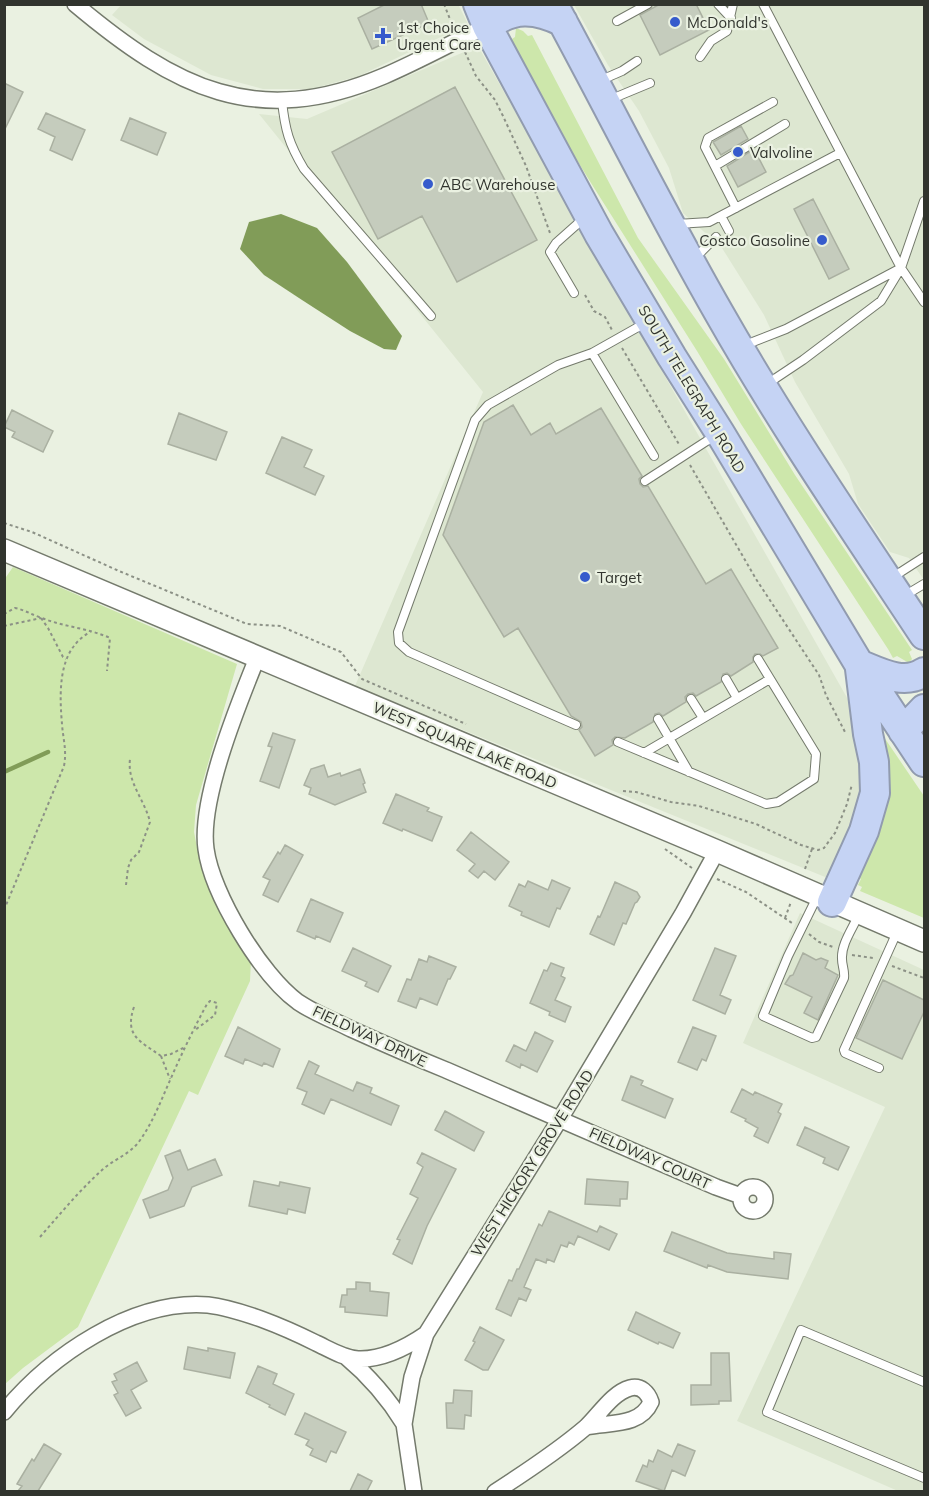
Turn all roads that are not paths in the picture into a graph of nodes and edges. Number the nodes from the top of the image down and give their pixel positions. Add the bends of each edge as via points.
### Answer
1 (75, 4) edge
2 (648, 4) edge
3 (718, 4) edge
4 (733, 4) edge
5 (763, 4) edge
6 (558, 13) edge
7 (483, 15) edge
8 (731, 18) junction
9 (617, 21) dead end
10 (700, 57) dead end
11 (638, 61) dead end
12 (650, 83) dead end
13 (600, 92) junction
14 (282, 101) junction
15 (773, 102) dead end
16 (785, 124) dead end
17 (840, 153) junction
18 (715, 166) junction
19 (924, 201) edge
20 (736, 208) junction
21 (588, 214) junction
22 (721, 216) junction
23 (670, 224) junction
24 (729, 231) dead end
25 (716, 237) dead end
26 (691, 262) junction
27 (901, 268) junction
28 (574, 293) dead end
29 (924, 302) edge
30 (431, 316) dead end
31 (650, 320) junction
32 (739, 347) junction
33 (592, 353) junction
34 (763, 386) junction
35 (720, 433) junction
36 (654, 456) dead end
37 (645, 481) dead end
38 (4, 550) edge
39 (924, 557) edge
40 (924, 584) edge
41 (894, 589) junction
42 (924, 635) edge
43 (257, 658) junction
44 (759, 659) dead end
45 (859, 664) junction
46 (924, 672) edge
47 (726, 679) dead end
48 (770, 679) junction
49 (737, 698) junction
50 (691, 699) dead end
51 (924, 709) edge
52 (703, 718) junction
53 (658, 719) dead end
54 (576, 725) dead end
55 (903, 731) junction
56 (669, 738) junction
57 (618, 742) dead end
58 (644, 753) junction
59 (924, 762) edge
60 (690, 772) junction
61 (717, 851) junction
62 (825, 899) junction
63 (859, 914) junction
64 (898, 930) junction
65 (924, 941) edge
66 (879, 1068) dead end
67 (560, 1119) junction
68 (741, 1196) dead end
69 (426, 1334) junction
70 (345, 1356) junction
71 (924, 1382) edge
72 (4, 1412) edge
73 (404, 1424) junction
74 (586, 1427) dead end
75 (924, 1478) edge
76 (414, 1491) edge
77 (495, 1491) edge

1 - 14 street via 142,57 170,72 222,93
2 - 9 lane
3 - 8 lane
4 - 8 lane
5 - 17 lane
6 - 7 highway
6 - 13 highway
7 - 14 street via 372,81 316,97
7 - 21 highway, SOUTH TELEGRAPH ROAD
8 - 10 lane via 727,31 711,41
11 - 13 lane
12 - 13 lane
13 - 23 highway
14 - 30 lane via 285,130 304,169
15 - 18 lane via 708,138 705,147
16 - 18 lane
17 - 20 lane
17 - 27 lane
18 - 20 lane
19 - 27 lane
20 - 22 lane
21 - 28 lane via 550,252
21 - 31 highway, SOUTH TELEGRAPH ROAD
22 - 23 lane via 709,222
22 - 24 lane
23 - 26 highway
25 - 26 lane
26 - 32 highway
27 - 29 lane
27 - 32 lane via 786,329
27 - 34 lane via 881,301
31 - 33 lane
31 - 35 highway, SOUTH TELEGRAPH ROAD
32 - 34 highway
33 - 36 lane
33 - 54 lane via 558,366 488,405 475,420 398,632 399,643 409,652
34 - 41 highway
35 - 37 lane
35 - 45 highway, SOUTH TELEGRAPH ROAD
38 - 43 street, WEST SQUARE LAKE ROAD
39 - 41 lane
40 - 41 lane
41 - 42 highway
43 - 61 street, WEST SQUARE LAKE ROAD
43 - 67 street, FIELDWAY DRIVE via 225,748 207,813 205,837 215,881 256,956 282,988 316,1012
44 - 48 lane
45 - 46 highway via 896,678 916,677
45 - 55 highway, SOUTH TELEGRAPH ROAD
45 - 62 highway via 875,793 864,831
47 - 49 lane
48 - 49 lane
48 - 60 lane via 816,754 814,780 778,802 766,804
49 - 52 lane
50 - 52 lane
51 - 55 highway
52 - 56 lane
53 - 56 lane
55 - 59 highway, SOUTH TELEGRAPH ROAD
56 - 58 lane
56 - 60 lane
57 - 58 lane
58 - 60 lane
61 - 62 street, WEST SQUARE LAKE ROAD
61 - 67 street, WEST HICKORY GROVE ROAD
62 - 63 street, WEST SQUARE LAKE ROAD
62 - 63 lane via 788,956 764,1017 812,1038 816,1036 844,978 842,951
63 - 64 street, WEST SQUARE LAKE ROAD
64 - 65 street, WEST SQUARE LAKE ROAD
64 - 66 lane via 844,1050
67 - 68 street, FIELDWAY COURT
67 - 69 street, WEST HICKORY GROVE ROAD
69 - 70 street via 388,1353 357,1359
69 - 73 street, WEST HICKORY GROVE ROAD via 412,1377
70 - 72 street via 238,1311 184,1305 114,1326 78,1346 35,1377
70 - 73 street via 377,1386
71 - 75 lane via 801,1330 767,1412
73 - 76 street, WEST HICKORY GROVE ROAD
74 - 77 street

